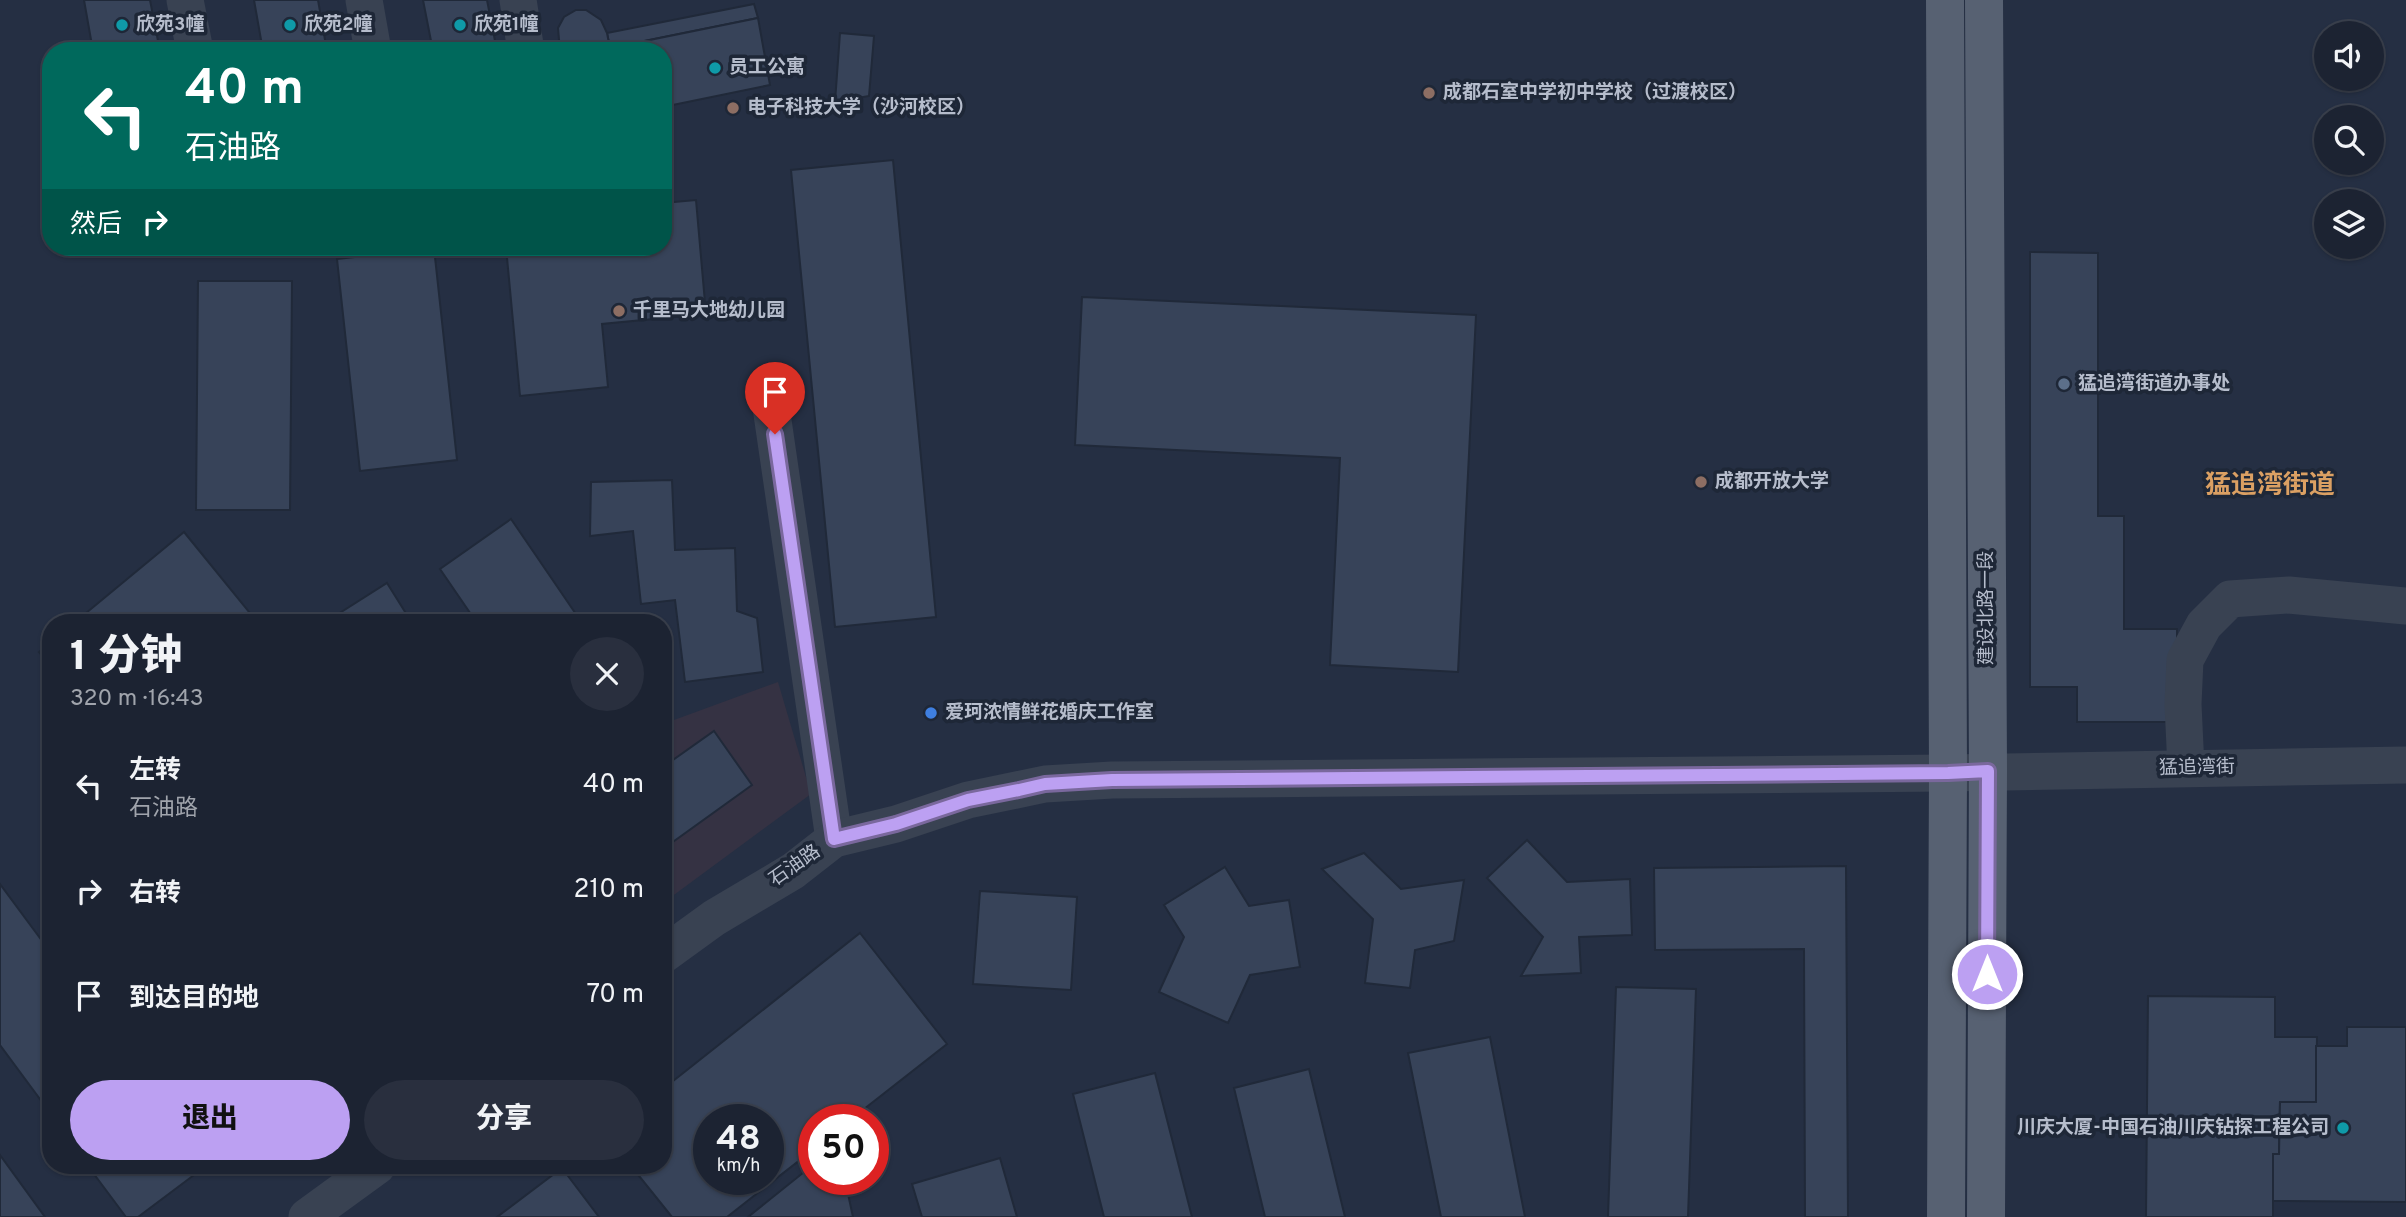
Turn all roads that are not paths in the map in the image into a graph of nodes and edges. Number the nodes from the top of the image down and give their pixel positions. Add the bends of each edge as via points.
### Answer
1 (185, 0) edge
2 (364, 0) edge
3 (518, 0) edge
4 (1945, 0) edge
5 (1984, 0) edge
6 (193, 42) edge
7 (371, 42) edge
8 (525, 42) edge
9 (771, 407) dead end
10 (2406, 606) edge
11 (2406, 765) edge
12 (2186, 768) junction
13 (1988, 771) junction
14 (1948, 773) junction
15 (834, 839) junction
16 (672, 948) edge
17 (366, 1174) edge
18 (307, 1217) edge
19 (1946, 1217) edge
20 (1986, 1217) edge

1 - 6 street
2 - 7 street
3 - 8 street
4 - 14 main road, 建设北路一段
5 - 13 main road, 建设北路一段
9 - 15 street
10 - 12 street via 2289,596 2230,599 2204,625 2185,660
11 - 12 street, 猛追湾街
12 - 13 street, 猛追湾街
13 - 14 street, 石油路
13 - 20 main road, 建设北路一段
14 - 15 street, 石油路 via 1112,780 1045,784
14 - 19 main road, 建设北路一段
15 - 16 street, 石油路 via 793,871
17 - 18 street

